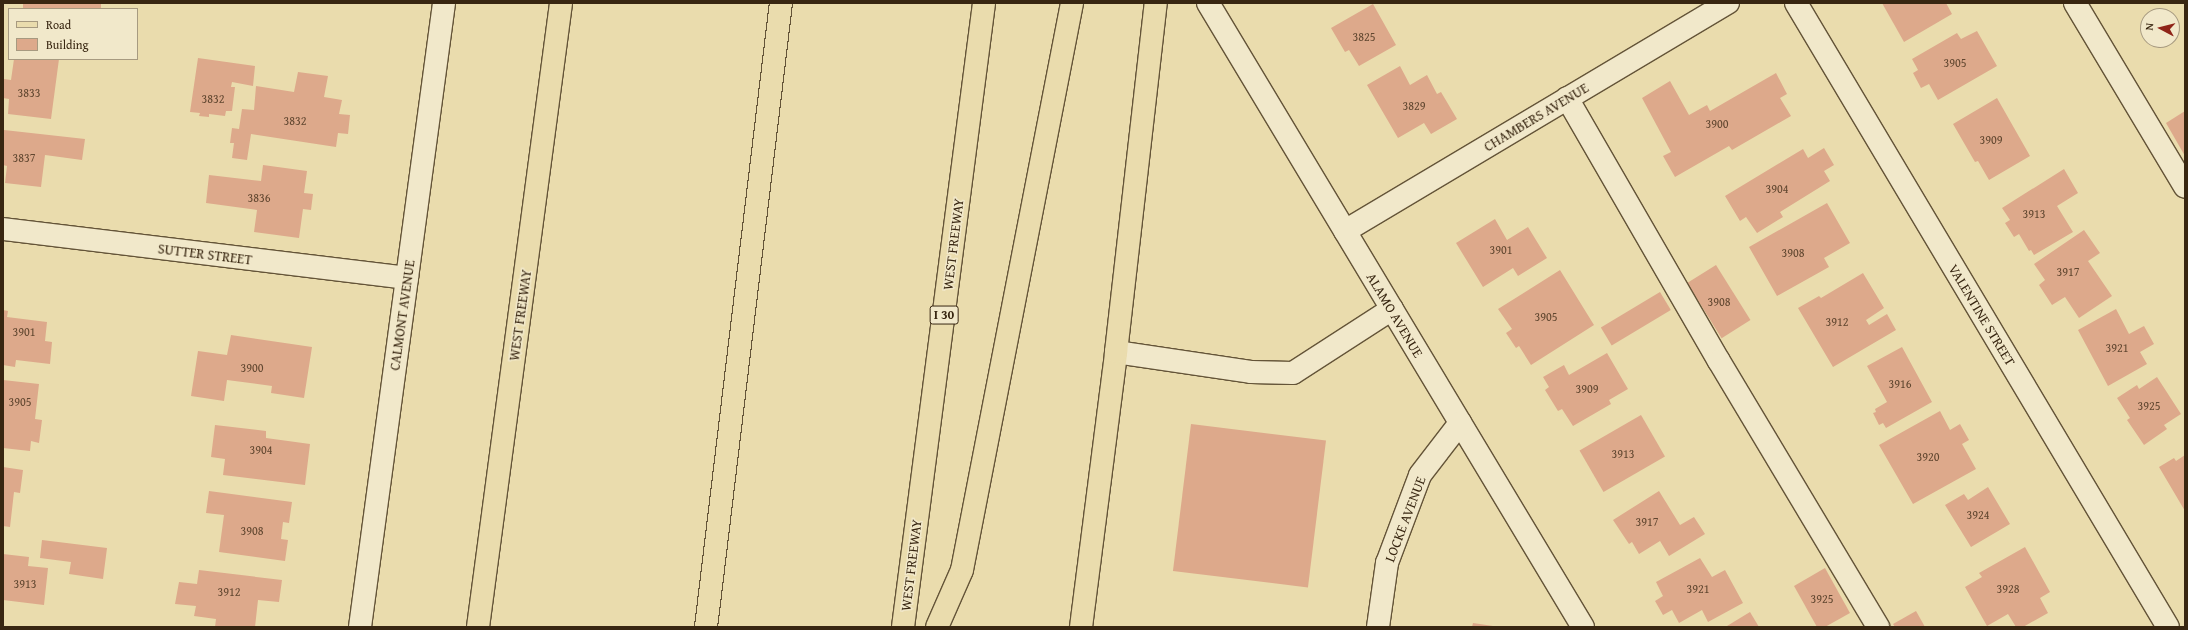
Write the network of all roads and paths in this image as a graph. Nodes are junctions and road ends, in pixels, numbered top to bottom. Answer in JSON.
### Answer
{"nodes":[{"id":1,"x":444,"y":3,"type":"edge"},
{"id":2,"x":561,"y":3,"type":"edge"},
{"id":3,"x":781,"y":3,"type":"edge"},
{"id":4,"x":984,"y":3,"type":"edge"},
{"id":5,"x":1072,"y":3,"type":"edge"},
{"id":6,"x":1156,"y":3,"type":"edge"},
{"id":7,"x":1208,"y":3,"type":"edge"},
{"id":8,"x":1728,"y":3,"type":"edge"},
{"id":9,"x":1796,"y":3,"type":"edge"},
{"id":10,"x":2075,"y":3,"type":"edge"},
{"id":11,"x":1567,"y":98,"type":"junction"},
{"id":12,"x":2185,"y":187,"type":"edge"},
{"id":13,"x":3,"y":229,"type":"edge"},
{"id":14,"x":1345,"y":231,"type":"junction"},
{"id":15,"x":407,"y":278,"type":"junction"},
{"id":16,"x":1392,"y":309,"type":"junction"},
{"id":17,"x":1116,"y":352,"type":"junction"},
{"id":18,"x":1460,"y":423,"type":"junction"},
{"id":19,"x":360,"y":627,"type":"edge"},
{"id":20,"x":478,"y":627,"type":"edge"},
{"id":21,"x":706,"y":627,"type":"edge"},
{"id":22,"x":903,"y":627,"type":"edge"},
{"id":23,"x":937,"y":627,"type":"edge"},
{"id":24,"x":1081,"y":627,"type":"edge"},
{"id":25,"x":1378,"y":627,"type":"edge"},
{"id":26,"x":1583,"y":627,"type":"edge"},
{"id":27,"x":1878,"y":627,"type":"edge"},
{"id":28,"x":2168,"y":627,"type":"edge"}],
"edges":[{"from":1,"to":15,"type":"street","name":"CALMONT AVENUE"},
{"from":2,"to":20,"type":"main road","name":"WEST FREEWAY"},
{"from":3,"to":21,"type":"main road"},
{"from":4,"to":22,"type":"main road","name":"WEST FREEWAY","number":"I 30"},
{"from":5,"to":23,"type":"main road"},
{"from":6,"to":17,"type":"main road"},
{"from":7,"to":14,"type":"street","name":"ALAMO AVENUE"},
{"from":8,"to":11,"type":"street","name":"CHAMBERS AVENUE"},
{"from":9,"to":28,"type":"street","name":"VALENTINE STREET"},
{"from":10,"to":12,"type":"street"},
{"from":11,"to":14,"type":"street","name":"CHAMBERS AVENUE"},
{"from":11,"to":27,"type":"street"},
{"from":13,"to":15,"type":"street","name":"SUTTER STREET"},
{"from":14,"to":16,"type":"street","name":"ALAMO AVENUE"},
{"from":15,"to":19,"type":"street","name":"CALMONT AVENUE"},
{"from":16,"to":17,"type":"street"},
{"from":16,"to":18,"type":"street","name":"ALAMO AVENUE"},
{"from":17,"to":24,"type":"main road"},
{"from":18,"to":25,"type":"street","name":"LOCKE AVENUE"},
{"from":18,"to":26,"type":"street","name":"ALAMO AVENUE"}]}
